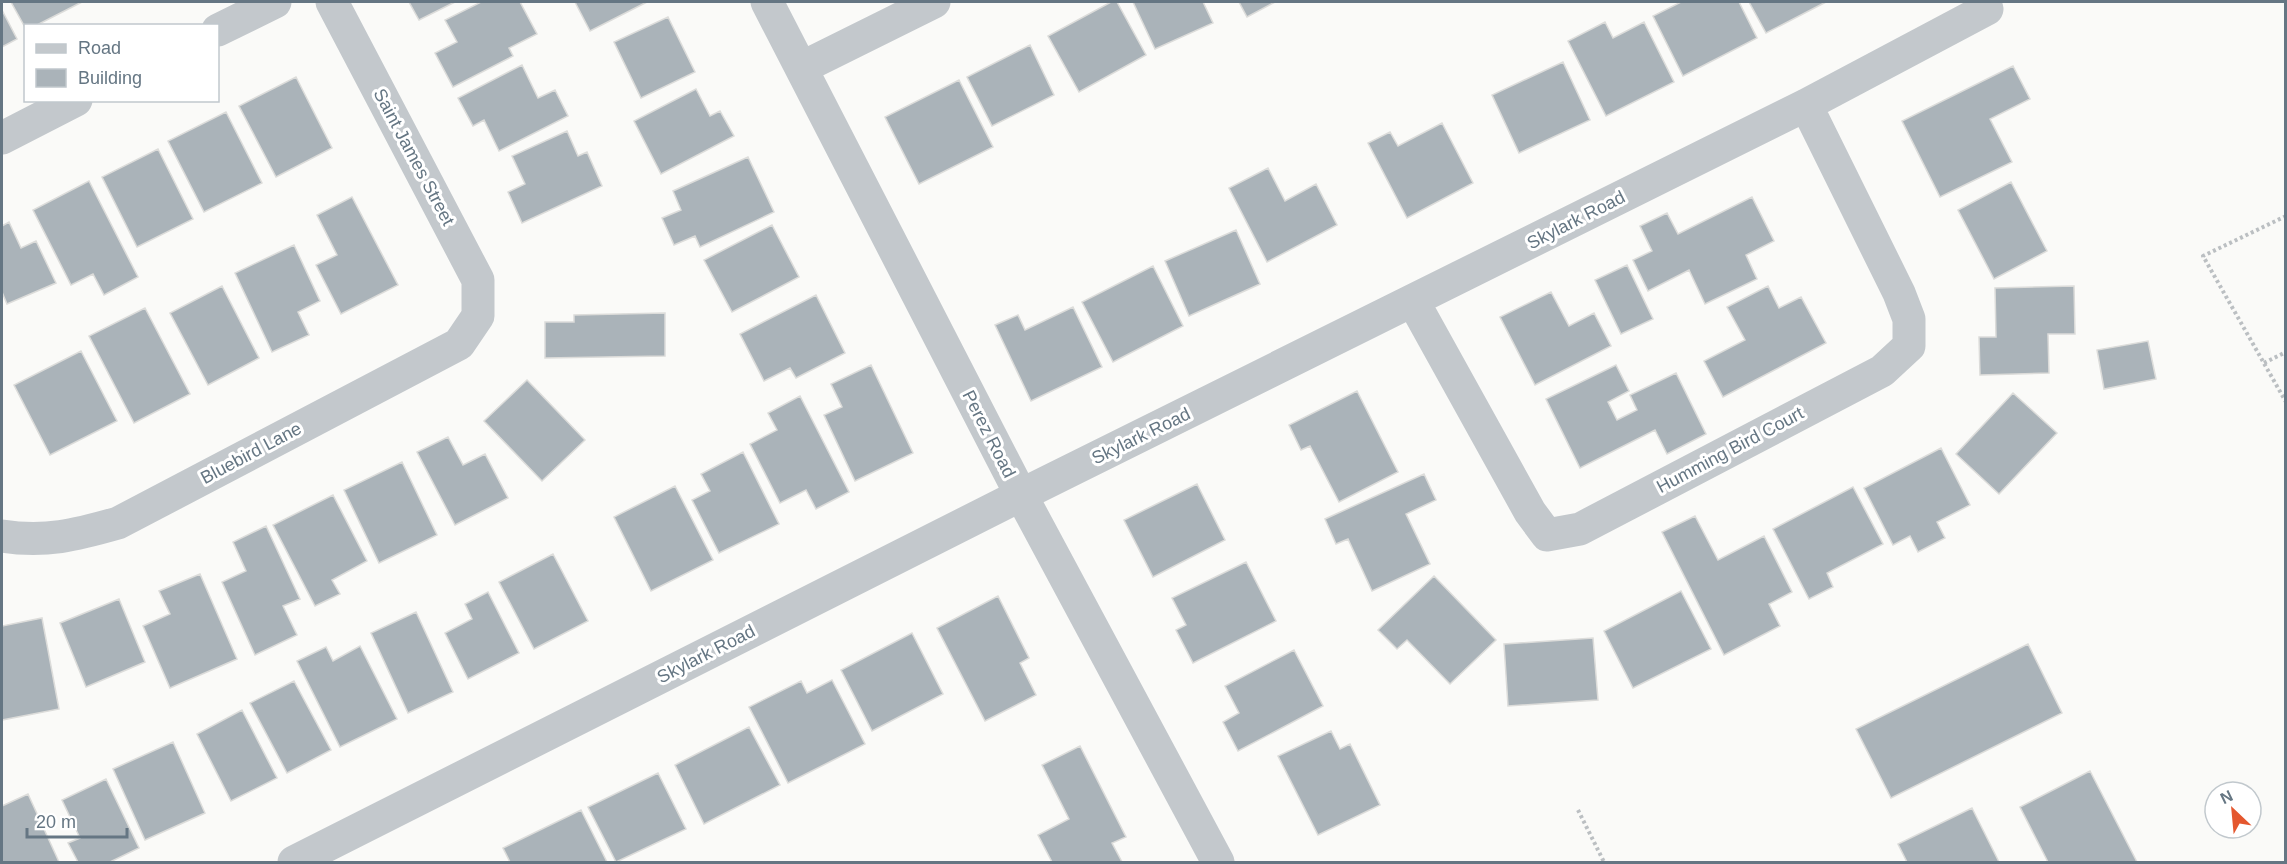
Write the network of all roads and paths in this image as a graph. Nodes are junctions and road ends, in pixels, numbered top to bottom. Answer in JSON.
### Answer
{"nodes":[{"id":1,"x":275,"y":2,"type":"edge"},
{"id":2,"x":332,"y":2,"type":"edge"},
{"id":3,"x":767,"y":2,"type":"edge"},
{"id":4,"x":934,"y":2,"type":"edge"},
{"id":5,"x":1987,"y":9,"type":"dead end"},
{"id":6,"x":219,"y":30,"type":"edge"},
{"id":7,"x":801,"y":68,"type":"junction"},
{"id":8,"x":72,"y":102,"type":"edge"},
{"id":9,"x":1806,"y":105,"type":"junction"},
{"id":10,"x":2,"y":138,"type":"edge"},
{"id":11,"x":2286,"y":216,"type":"edge"},
{"id":12,"x":1413,"y":301,"type":"junction"},
{"id":13,"x":478,"y":316,"type":"joint"},
{"id":14,"x":2286,"y":352,"type":"edge"},
{"id":15,"x":2264,"y":363,"type":"junction"},
{"id":16,"x":2286,"y":402,"type":"edge"},
{"id":17,"x":1021,"y":495,"type":"junction"},
{"id":18,"x":2,"y":536,"type":"edge"},
{"id":19,"x":1578,"y":810,"type":"dead end"},
{"id":20,"x":294,"y":862,"type":"edge"},
{"id":21,"x":1218,"y":862,"type":"edge"},
{"id":22,"x":1604,"y":862,"type":"edge"}],
"edges":[{"from":1,"to":6,"type":"street"},
{"from":2,"to":13,"type":"street","name":"Saint James Street"},
{"from":3,"to":7,"type":"street","name":"Perez Road"},
{"from":4,"to":7,"type":"street"},
{"from":5,"to":9,"type":"street","name":"Skylark Road"},
{"from":7,"to":17,"type":"street","name":"Perez Road"},
{"from":8,"to":10,"type":"street"},
{"from":9,"to":12,"type":"street","name":"Skylark Road"},
{"from":9,"to":12,"type":"street","name":"Humming Bird Court"},
{"from":11,"to":15,"type":"path"},
{"from":12,"to":17,"type":"street","name":"Skylark Road"},
{"from":13,"to":18,"type":"street","name":"Bluebird Lane"},
{"from":14,"to":15,"type":"path"},
{"from":15,"to":16,"type":"path"},
{"from":17,"to":20,"type":"street","name":"Skylark Road"},
{"from":17,"to":21,"type":"street","name":"Perez Road"},
{"from":19,"to":22,"type":"path"}]}
